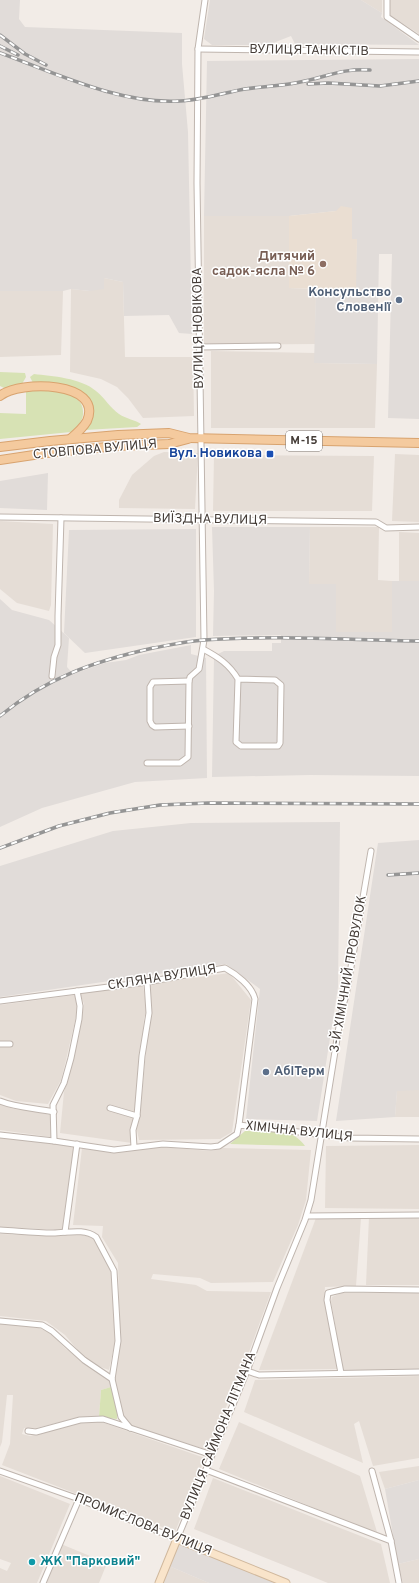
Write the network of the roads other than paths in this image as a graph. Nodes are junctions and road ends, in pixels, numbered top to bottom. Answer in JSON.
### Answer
{"nodes":[{"id":1,"x":205,"y":0,"type":"edge"},
{"id":2,"x":387,"y":0,"type":"edge"},
{"id":3,"x":419,"y":39,"type":"edge"},
{"id":4,"x":198,"y":49,"type":"junction"},
{"id":5,"x":419,"y":52,"type":"edge"},
{"id":6,"x":278,"y":346,"type":"dead end"},
{"id":7,"x":199,"y":348,"type":"junction"},
{"id":8,"x":0,"y":396,"type":"edge"},
{"id":9,"x":189,"y":438,"type":"junction"},
{"id":10,"x":201,"y":438,"type":"junction"},
{"id":11,"x":70,"y":439,"type":"junction"},
{"id":12,"x":419,"y":443,"type":"edge"},
{"id":13,"x":0,"y":447,"type":"edge"},
{"id":14,"x":0,"y":460,"type":"edge"},
{"id":15,"x":0,"y":517,"type":"edge"},
{"id":16,"x":61,"y":518,"type":"junction"},
{"id":17,"x":203,"y":520,"type":"junction"},
{"id":18,"x":419,"y":527,"type":"edge"},
{"id":19,"x":203,"y":649,"type":"junction"},
{"id":20,"x":52,"y":676,"type":"dead end"},
{"id":21,"x":238,"y":679,"type":"junction"},
{"id":22,"x":189,"y":681,"type":"junction"},
{"id":23,"x":188,"y":726,"type":"junction"},
{"id":24,"x":147,"y":763,"type":"dead end"},
{"id":25,"x":371,"y":851,"type":"dead end"},
{"id":26,"x":147,"y":982,"type":"junction"},
{"id":27,"x":77,"y":991,"type":"junction"},
{"id":28,"x":0,"y":1001,"type":"edge"},
{"id":29,"x":0,"y":1044,"type":"edge"},
{"id":30,"x":10,"y":1044,"type":"dead end"},
{"id":31,"x":0,"y":1101,"type":"edge"},
{"id":32,"x":110,"y":1108,"type":"dead end"},
{"id":33,"x":54,"y":1112,"type":"junction"},
{"id":34,"x":136,"y":1116,"type":"junction"},
{"id":35,"x":239,"y":1125,"type":"junction"},
{"id":36,"x":0,"y":1135,"type":"edge"},
{"id":37,"x":322,"y":1135,"type":"junction"},
{"id":38,"x":419,"y":1139,"type":"edge"},
{"id":39,"x":54,"y":1140,"type":"junction"},
{"id":40,"x":77,"y":1144,"type":"junction"},
{"id":41,"x":134,"y":1147,"type":"junction"},
{"id":42,"x":419,"y":1215,"type":"edge"},
{"id":43,"x":307,"y":1216,"type":"junction"},
{"id":44,"x":0,"y":1230,"type":"edge"},
{"id":45,"x":65,"y":1232,"type":"junction"},
{"id":46,"x":277,"y":1288,"type":"joint"},
{"id":47,"x":419,"y":1290,"type":"edge"},
{"id":48,"x":0,"y":1321,"type":"edge"},
{"id":49,"x":247,"y":1371,"type":"junction"},
{"id":50,"x":419,"y":1372,"type":"edge"},
{"id":51,"x":340,"y":1373,"type":"junction"},
{"id":52,"x":112,"y":1379,"type":"junction"},
{"id":53,"x":130,"y":1428,"type":"junction"},
{"id":54,"x":28,"y":1431,"type":"dead end"},
{"id":55,"x":212,"y":1455,"type":"junction"},
{"id":56,"x":0,"y":1470,"type":"edge"},
{"id":57,"x":206,"y":1470,"type":"junction"},
{"id":58,"x":372,"y":1471,"type":"dead end"},
{"id":59,"x":79,"y":1499,"type":"junction"},
{"id":60,"x":177,"y":1539,"type":"junction"},
{"id":61,"x":391,"y":1541,"type":"junction"},
{"id":62,"x":43,"y":1583,"type":"edge"},
{"id":63,"x":159,"y":1583,"type":"edge"},
{"id":64,"x":286,"y":1583,"type":"edge"},
{"id":65,"x":398,"y":1583,"type":"edge"}],
"edges":[{"from":1,"to":4,"type":"street","name":"ВУЛИЦЯ НОВІКОВА"},
{"from":2,"to":3,"type":"street"},
{"from":4,"to":5,"type":"street","name":"ВУЛИЦЯ ТАНКІСТІВ"},
{"from":4,"to":7,"type":"street","name":"ВУЛИЦЯ НОВІКОВА"},
{"from":6,"to":7,"type":"street"},
{"from":7,"to":10,"type":"street","name":"ВУЛИЦЯ НОВІКОВА"},
{"from":8,"to":11,"type":"main road"},
{"from":9,"to":10,"type":"main road","name":"СТОВПОВА ВУЛИЦЯ","number":"М-15"},
{"from":9,"to":11,"type":"main road","name":"СТОВПОВА ВУЛИЦЯ","number":"М-15"},
{"from":9,"to":14,"type":"main road","name":"СТОВПОВА ВУЛИЦЯ","number":"М-15"},
{"from":10,"to":12,"type":"main road","name":"СТОВПОВА ВУЛИЦЯ","number":"М-15"},
{"from":10,"to":17,"type":"street","name":"ВУЛИЦЯ НОВІКОВА"},
{"from":11,"to":13,"type":"main road","name":"СТОВПОВА ВУЛИЦЯ","number":"М-15"},
{"from":15,"to":16,"type":"street","name":"ВИЇЗДНА ВУЛИЦЯ"},
{"from":16,"to":17,"type":"street","name":"ВИЇЗДНА ВУЛИЦЯ"},
{"from":16,"to":20,"type":"street"},
{"from":17,"to":18,"type":"street","name":"ВИЇЗДНА ВУЛИЦЯ"},
{"from":17,"to":19,"type":"street","name":"ВУЛИЦЯ НОВІКОВА"},
{"from":19,"to":21,"type":"street"},
{"from":19,"to":22,"type":"street","name":"ВУЛИЦЯ НОВІКОВА"},
{"from":21,"to":21,"type":"street"},
{"from":22,"to":23,"type":"street"},
{"from":22,"to":23,"type":"street"},
{"from":23,"to":24,"type":"street"},
{"from":25,"to":37,"type":"street","name":"3-Й ХІМІЧНИЙ ПРОВУЛОК"},
{"from":26,"to":27,"type":"street","name":"СКЛЯНА ВУЛИЦЯ"},
{"from":26,"to":34,"type":"street"},
{"from":26,"to":35,"type":"street","name":"СКЛЯНА ВУЛИЦЯ"},
{"from":27,"to":28,"type":"street","name":"СКЛЯНА ВУЛИЦЯ"},
{"from":27,"to":33,"type":"street"},
{"from":29,"to":30,"type":"street"},
{"from":31,"to":33,"type":"street"},
{"from":32,"to":34,"type":"street"},
{"from":33,"to":39,"type":"street"},
{"from":34,"to":41,"type":"street"},
{"from":35,"to":37,"type":"street","name":"ХІМІЧНА ВУЛИЦЯ"},
{"from":35,"to":41,"type":"street","name":"ХІМІЧНА ВУЛИЦЯ"},
{"from":36,"to":39,"type":"street","name":"ХІМІЧНА ВУЛИЦЯ"},
{"from":37,"to":38,"type":"street","name":"ХІМІЧНА ВУЛИЦЯ"},
{"from":37,"to":43,"type":"street","name":"3-Й ХІМІЧНИЙ ПРОВУЛОК"},
{"from":39,"to":40,"type":"street","name":"ХІМІЧНА ВУЛИЦЯ"},
{"from":40,"to":41,"type":"street","name":"ХІМІЧНА ВУЛИЦЯ"},
{"from":40,"to":45,"type":"street"},
{"from":42,"to":43,"type":"street"},
{"from":43,"to":46,"type":"street","name":"3-Й ХІМІЧНИЙ ПРОВУЛОК"},
{"from":44,"to":45,"type":"street"},
{"from":45,"to":52,"type":"street"},
{"from":46,"to":49,"type":"street","name":"ВУЛИЦЯ САЙМОНА ЛІТМАНА"},
{"from":47,"to":51,"type":"street"},
{"from":48,"to":52,"type":"street"},
{"from":49,"to":51,"type":"street"},
{"from":49,"to":55,"type":"street","name":"ВУЛИЦЯ САЙМОНА ЛІТМАНА"},
{"from":50,"to":51,"type":"street"},
{"from":52,"to":53,"type":"street"},
{"from":53,"to":54,"type":"street"},
{"from":53,"to":55,"type":"street"},
{"from":55,"to":57,"type":"street","name":"ВУЛИЦЯ САЙМОНА ЛІТМАНА"},
{"from":56,"to":59,"type":"street","name":"ПРОМИСЛОВА ВУЛИЦЯ"},
{"from":57,"to":60,"type":"street","name":"ВУЛИЦЯ САЙМОНА ЛІТМАНА"},
{"from":57,"to":61,"type":"street"},
{"from":58,"to":61,"type":"street"},
{"from":59,"to":60,"type":"street","name":"ПРОМИСЛОВА ВУЛИЦЯ"},
{"from":59,"to":62,"type":"street"},
{"from":60,"to":63,"type":"street","name":"ВУЛИЦЯ САЙМОНА ЛІТМАНА"},
{"from":60,"to":64,"type":"street","name":"ПРОМИСЛОВА ВУЛИЦЯ"},
{"from":61,"to":65,"type":"street"}]}
